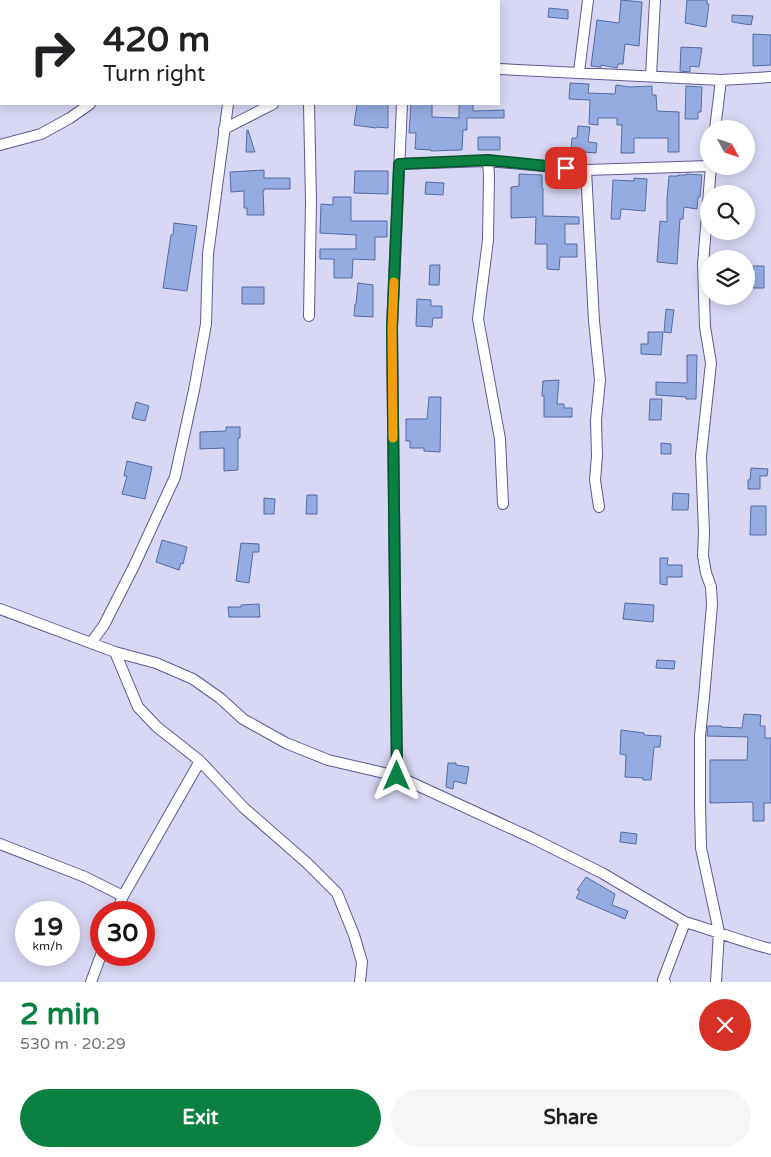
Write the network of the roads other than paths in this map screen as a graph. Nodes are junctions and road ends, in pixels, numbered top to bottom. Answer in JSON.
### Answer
{"nodes":[{"id":1,"x":588,"y":0,"type":"edge"},
{"id":2,"x":655,"y":0,"type":"edge"},
{"id":3,"x":500,"y":69,"type":"edge"},
{"id":4,"x":579,"y":72,"type":"junction"},
{"id":5,"x":651,"y":76,"type":"junction"},
{"id":6,"x":771,"y":77,"type":"edge"},
{"id":7,"x":722,"y":80,"type":"junction"},
{"id":8,"x":89,"y":105,"type":"edge"},
{"id":9,"x":228,"y":105,"type":"edge"},
{"id":10,"x":271,"y":105,"type":"edge"},
{"id":11,"x":309,"y":105,"type":"edge"},
{"id":12,"x":402,"y":105,"type":"edge"},
{"id":13,"x":716,"y":120,"type":"edge"},
{"id":14,"x":224,"y":129,"type":"junction"},
{"id":15,"x":0,"y":145,"type":"edge"},
{"id":16,"x":488,"y":160,"type":"junction"},
{"id":17,"x":399,"y":164,"type":"junction"},
{"id":18,"x":700,"y":166,"type":"edge"},
{"id":19,"x":586,"y":170,"type":"junction"},
{"id":20,"x":709,"y":175,"type":"edge"},
{"id":21,"x":309,"y":316,"type":"dead end"},
{"id":22,"x":503,"y":504,"type":"dead end"},
{"id":23,"x":598,"y":507,"type":"dead end"},
{"id":24,"x":0,"y":609,"type":"edge"},
{"id":25,"x":92,"y":643,"type":"junction"},
{"id":26,"x":115,"y":652,"type":"junction"},
{"id":27,"x":200,"y":761,"type":"junction"},
{"id":28,"x":397,"y":776,"type":"junction"},
{"id":29,"x":0,"y":844,"type":"edge"},
{"id":30,"x":123,"y":896,"type":"junction"},
{"id":31,"x":121,"y":901,"type":"edge"},
{"id":32,"x":685,"y":922,"type":"junction"},
{"id":33,"x":720,"y":932,"type":"junction"},
{"id":34,"x":771,"y":949,"type":"edge"},
{"id":35,"x":97,"y":966,"type":"edge"},
{"id":36,"x":664,"y":981,"type":"edge"},
{"id":37,"x":91,"y":982,"type":"edge"},
{"id":38,"x":360,"y":982,"type":"edge"},
{"id":39,"x":716,"y":982,"type":"edge"}],
"edges":[{"from":1,"to":4,"type":"street"},
{"from":2,"to":5,"type":"street"},
{"from":3,"to":4,"type":"street"},
{"from":4,"to":5,"type":"street"},
{"from":5,"to":7,"type":"street"},
{"from":6,"to":7,"type":"street"},
{"from":7,"to":13,"type":"street"},
{"from":8,"to":15,"type":"street"},
{"from":9,"to":14,"type":"street"},
{"from":10,"to":14,"type":"street"},
{"from":11,"to":21,"type":"street"},
{"from":12,"to":17,"type":"street"},
{"from":14,"to":25,"type":"street"},
{"from":16,"to":17,"type":"street"},
{"from":16,"to":19,"type":"street"},
{"from":16,"to":22,"type":"street"},
{"from":17,"to":28,"type":"street"},
{"from":18,"to":19,"type":"street"},
{"from":19,"to":23,"type":"street"},
{"from":20,"to":33,"type":"street"},
{"from":24,"to":25,"type":"street"},
{"from":25,"to":26,"type":"street"},
{"from":26,"to":27,"type":"street"},
{"from":26,"to":28,"type":"street"},
{"from":27,"to":30,"type":"street"},
{"from":27,"to":38,"type":"street"},
{"from":28,"to":32,"type":"street"},
{"from":29,"to":30,"type":"street"},
{"from":30,"to":31,"type":"street"},
{"from":32,"to":33,"type":"street"},
{"from":32,"to":36,"type":"street"},
{"from":33,"to":34,"type":"street"},
{"from":33,"to":39,"type":"street"},
{"from":35,"to":37,"type":"street"}]}
